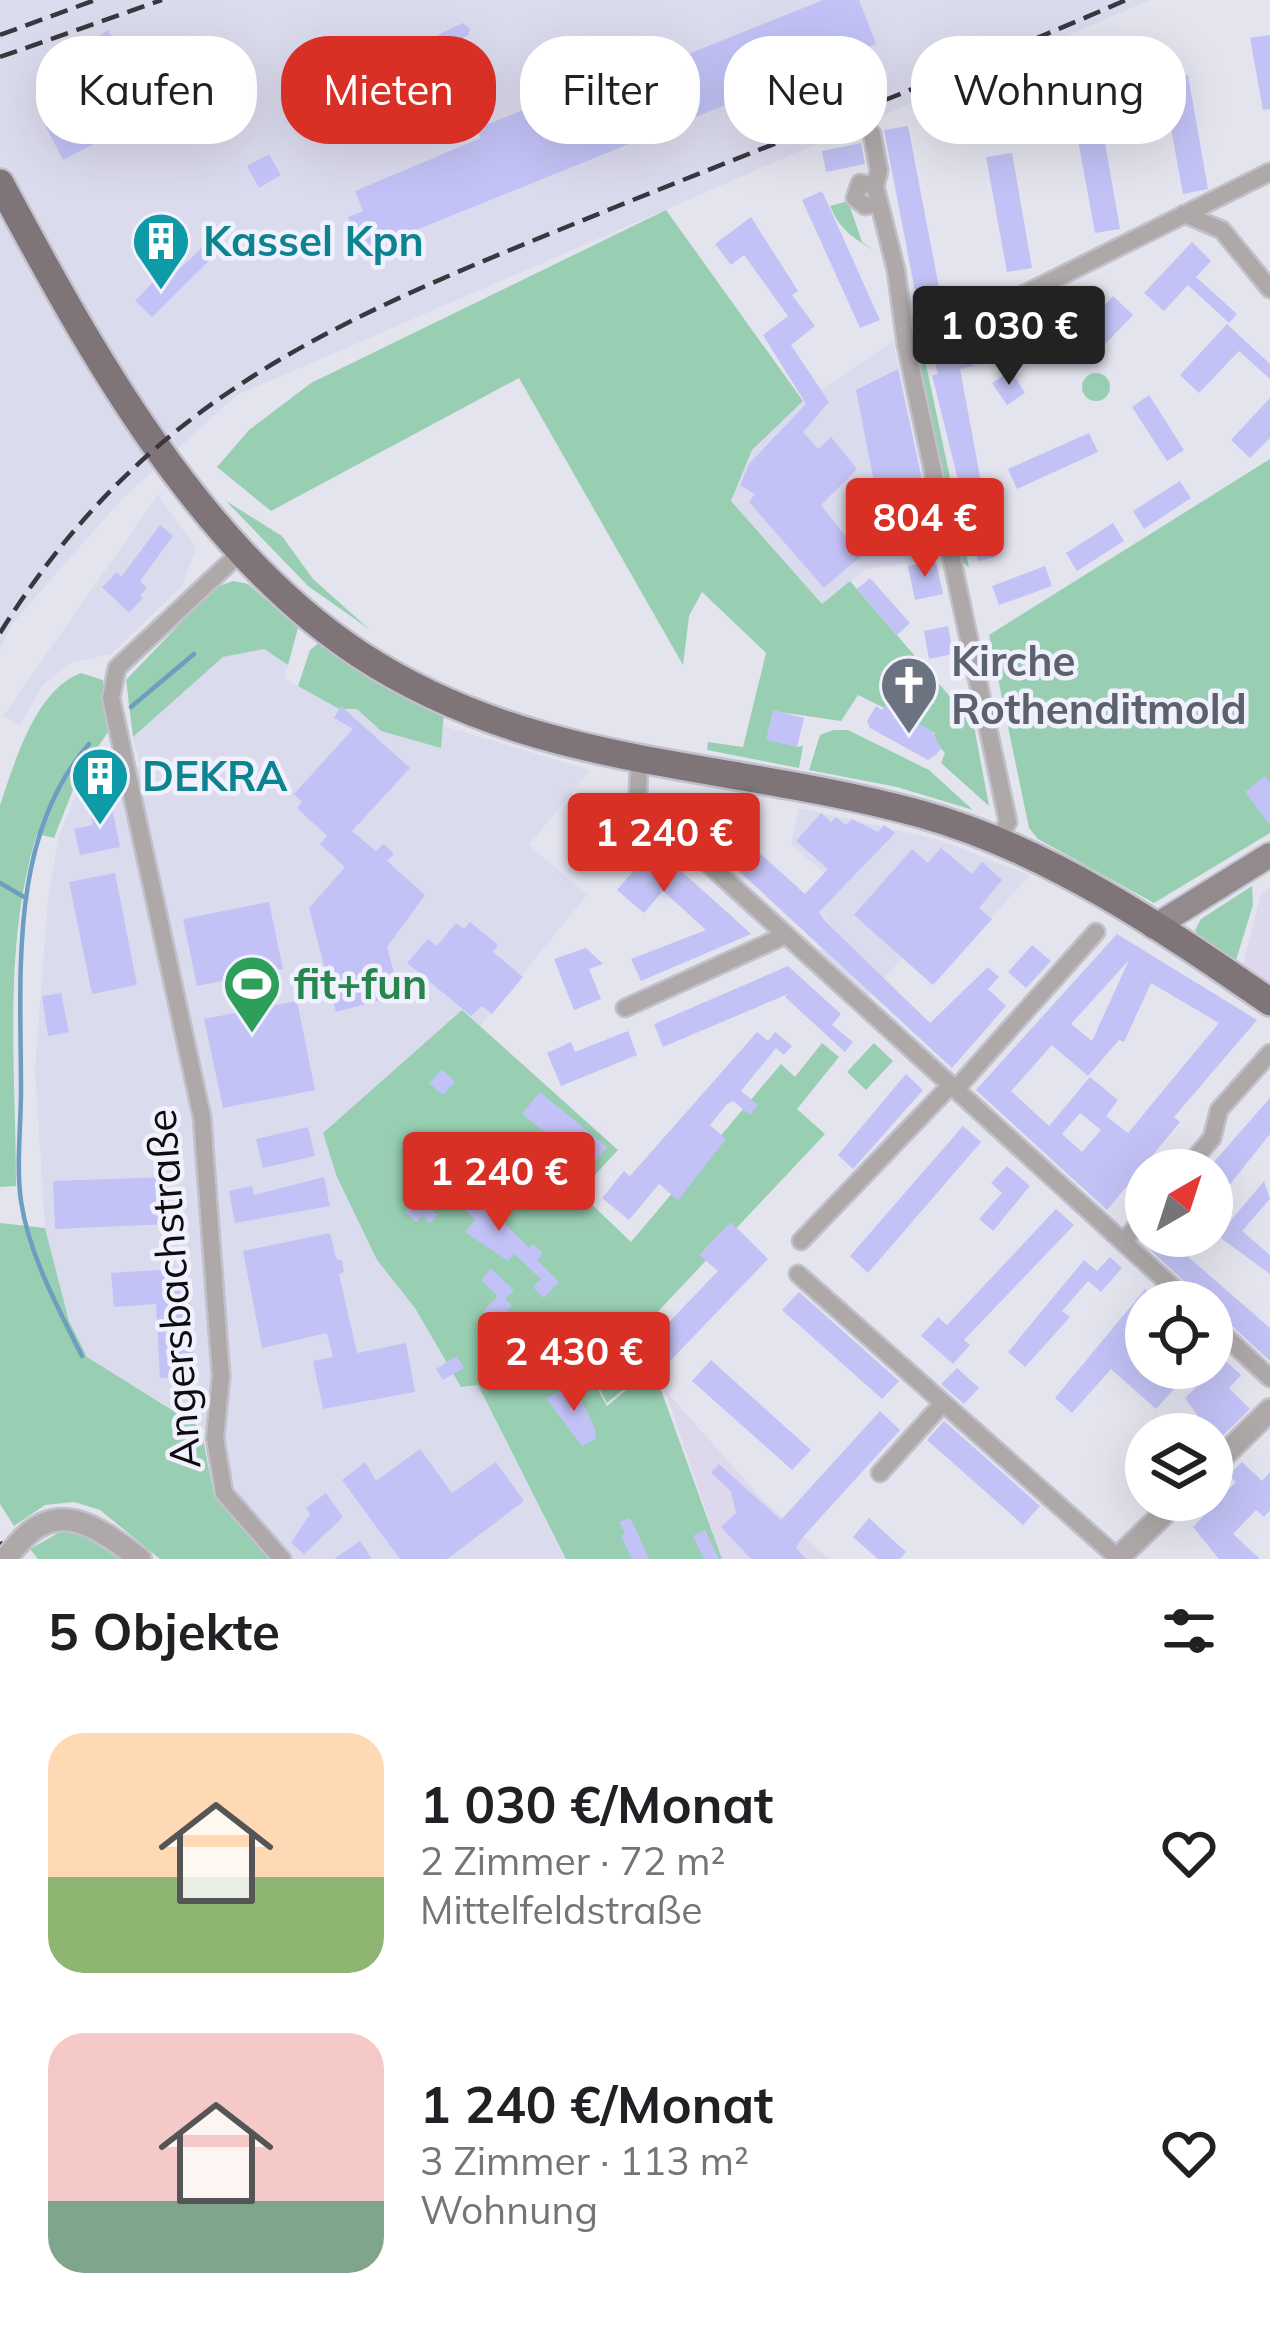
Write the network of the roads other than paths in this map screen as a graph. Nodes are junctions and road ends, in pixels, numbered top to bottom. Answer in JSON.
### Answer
{"nodes":[{"id":1,"x":874,"y":144,"type":"edge"},
{"id":2,"x":1270,"y":172,"type":"edge"},
{"id":3,"x":0,"y":183,"type":"edge"},
{"id":4,"x":1184,"y":214,"type":"junction"},
{"id":5,"x":1270,"y":289,"type":"edge"},
{"id":6,"x":906,"y":345,"type":"junction"},
{"id":7,"x":241,"y":552,"type":"junction"},
{"id":8,"x":639,"y":759,"type":"junction"},
{"id":9,"x":998,"y":840,"type":"junction"},
{"id":10,"x":1270,"y":855,"type":"edge"},
{"id":11,"x":1154,"y":927,"type":"junction"},
{"id":12,"x":1096,"y":932,"type":"dead end"},
{"id":13,"x":786,"y":935,"type":"junction"},
{"id":14,"x":1270,"y":1002,"type":"edge"},
{"id":15,"x":625,"y":1008,"type":"dead end"},
{"id":16,"x":1270,"y":1053,"type":"edge"},
{"id":17,"x":953,"y":1087,"type":"junction"},
{"id":18,"x":1203,"y":1149,"type":"edge"},
{"id":19,"x":801,"y":1241,"type":"dead end"},
{"id":20,"x":1124,"y":1241,"type":"joint"},
{"id":21,"x":798,"y":1274,"type":"dead end"},
{"id":22,"x":1167,"y":1281,"type":"edge"},
{"id":23,"x":1233,"y":1344,"type":"edge"},
{"id":24,"x":1270,"y":1378,"type":"edge"},
{"id":25,"x":943,"y":1403,"type":"junction"},
{"id":26,"x":1270,"y":1410,"type":"edge"},
{"id":27,"x":1233,"y":1446,"type":"edge"},
{"id":28,"x":880,"y":1473,"type":"dead end"},
{"id":29,"x":1156,"y":1521,"type":"edge"},
{"id":30,"x":12,"y":1551,"type":"edge"},
{"id":31,"x":140,"y":1559,"type":"edge"},
{"id":32,"x":282,"y":1559,"type":"edge"},
{"id":33,"x":1117,"y":1559,"type":"edge"}],
"edges":[{"from":1,"to":6,"type":"street"},
{"from":2,"to":4,"type":"street"},
{"from":3,"to":7,"type":"main road"},
{"from":4,"to":5,"type":"street"},
{"from":4,"to":6,"type":"street"},
{"from":6,"to":9,"type":"street"},
{"from":7,"to":8,"type":"main road"},
{"from":7,"to":32,"type":"street","name":"Angersbachstraße"},
{"from":8,"to":9,"type":"main road"},
{"from":8,"to":13,"type":"street"},
{"from":9,"to":11,"type":"main road"},
{"from":10,"to":11,"type":"main road"},
{"from":11,"to":14,"type":"main road"},
{"from":12,"to":17,"type":"street"},
{"from":13,"to":15,"type":"street"},
{"from":13,"to":17,"type":"street"},
{"from":16,"to":18,"type":"street"},
{"from":17,"to":19,"type":"street"},
{"from":17,"to":20,"type":"street"},
{"from":20,"to":22,"type":"street"},
{"from":21,"to":25,"type":"street"},
{"from":23,"to":24,"type":"street"},
{"from":25,"to":28,"type":"street"},
{"from":25,"to":33,"type":"street"},
{"from":26,"to":27,"type":"street"},
{"from":29,"to":33,"type":"street"},
{"from":30,"to":31,"type":"street"}]}
